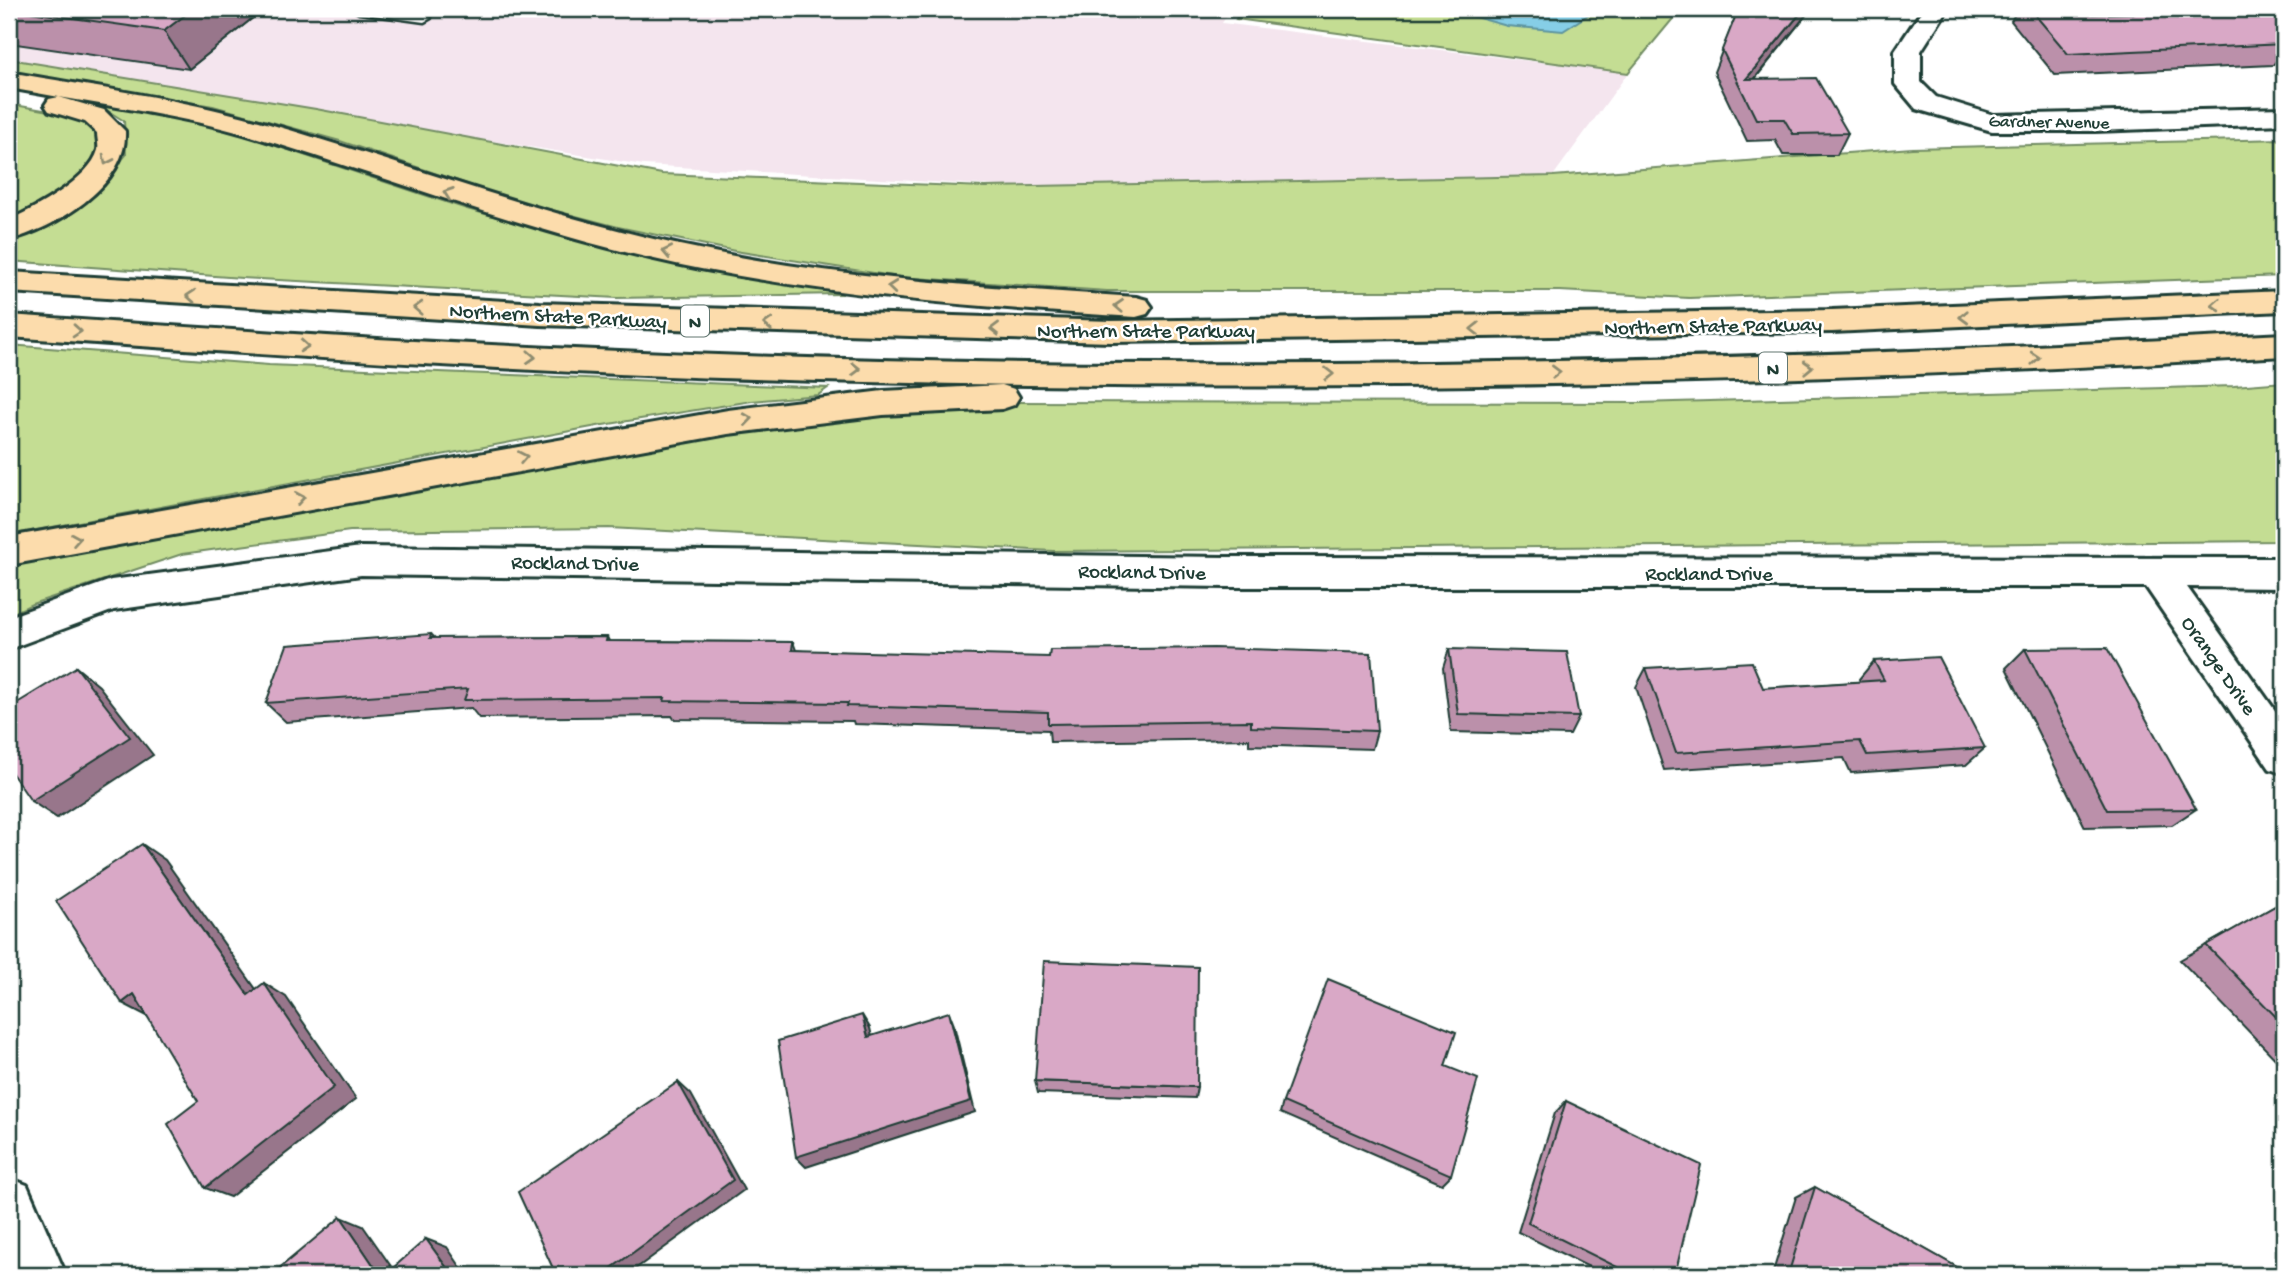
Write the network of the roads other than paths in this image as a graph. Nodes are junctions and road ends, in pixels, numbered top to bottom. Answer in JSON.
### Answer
{"nodes":[{"id":1,"x":359,"y":9,"type":"edge"},
{"id":2,"x":1935,"y":9,"type":"edge"},
{"id":3,"x":424,"y":18,"type":"dead end"},
{"id":4,"x":9,"y":80,"type":"edge"},
{"id":5,"x":9,"y":97,"type":"edge"},
{"id":6,"x":2284,"y":116,"type":"edge"},
{"id":7,"x":9,"y":231,"type":"edge"},
{"id":8,"x":9,"y":282,"type":"edge"},
{"id":9,"x":2284,"y":301,"type":"edge"},
{"id":10,"x":9,"y":326,"type":"edge"},
{"id":11,"x":1382,"y":328,"type":"junction"},
{"id":12,"x":2284,"y":345,"type":"edge"},
{"id":13,"x":1260,"y":375,"type":"junction"},
{"id":14,"x":9,"y":551,"type":"edge"},
{"id":15,"x":2284,"y":573,"type":"edge"},
{"id":16,"x":2157,"y":574,"type":"junction"},
{"id":17,"x":9,"y":633,"type":"edge"},
{"id":18,"x":2284,"y":756,"type":"edge"},
{"id":19,"x":9,"y":1203,"type":"edge"},
{"id":20,"x":40,"y":1275,"type":"edge"}],
"edges":[{"from":1,"to":3,"type":"lane"},
{"from":2,"to":6,"type":"street","name":"Gardner Avenue"},
{"from":11,"to":4,"type":"highway","one_way":true},
{"from":5,"to":7,"type":"highway","one_way":true},
{"from":11,"to":8,"type":"highway","name":"Northern State Parkway","number":"N","one_way":true},
{"from":9,"to":11,"type":"highway","name":"Northern State Parkway","number":"N","one_way":true},
{"from":10,"to":13,"type":"highway","name":"Northern State Parkway","number":"N","one_way":true},
{"from":13,"to":12,"type":"highway","name":"Northern State Parkway","number":"N","one_way":true},
{"from":14,"to":13,"type":"highway","one_way":true},
{"from":15,"to":16,"type":"street","name":"Rockland Drive"},
{"from":16,"to":17,"type":"street","name":"Rockland Drive"},
{"from":16,"to":18,"type":"street","name":"Orange Drive"},
{"from":19,"to":20,"type":"street"}]}
